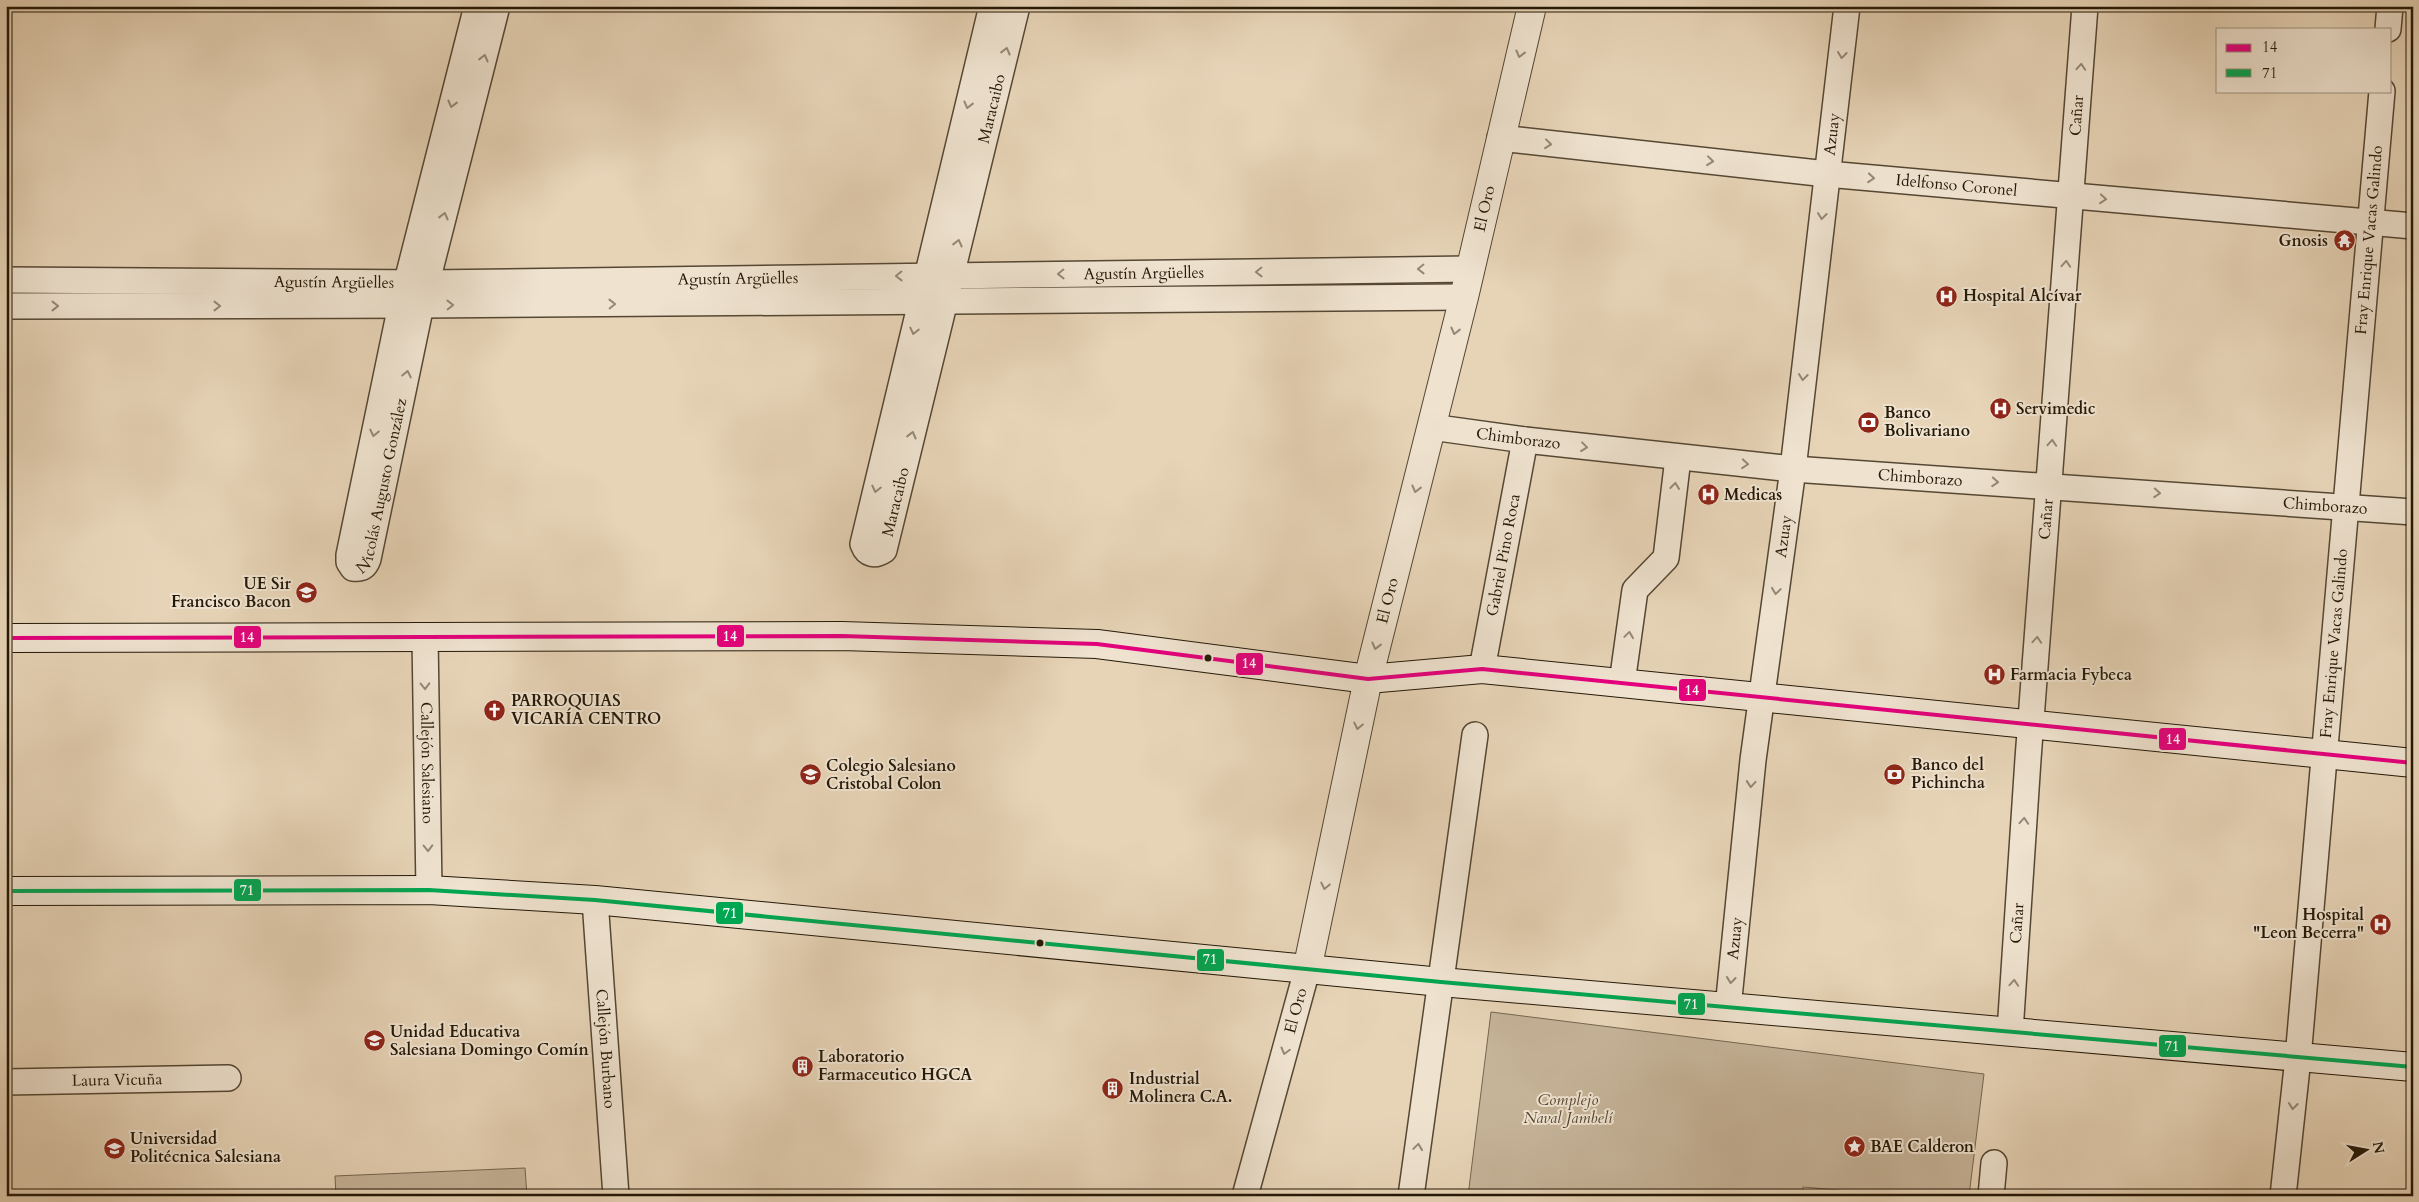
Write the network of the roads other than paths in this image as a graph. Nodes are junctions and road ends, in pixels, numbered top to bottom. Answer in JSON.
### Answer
{"nodes":[{"id":1,"x":477,"y":6,"type":"edge"},
{"id":2,"x":497,"y":6,"type":"edge"},
{"id":3,"x":992,"y":6,"type":"edge"},
{"id":4,"x":1017,"y":6,"type":"edge"},
{"id":5,"x":1532,"y":6,"type":"edge"},
{"id":6,"x":1847,"y":6,"type":"edge"},
{"id":7,"x":2085,"y":6,"type":"edge"},
{"id":8,"x":2390,"y":6,"type":"edge"},
{"id":9,"x":2388,"y":28,"type":"edge"},
{"id":10,"x":2382,"y":92,"type":"edge"},
{"id":11,"x":1500,"y":138,"type":"junction"},
{"id":12,"x":1827,"y":174,"type":"junction"},
{"id":13,"x":2071,"y":196,"type":"junction"},
{"id":14,"x":2370,"y":222,"type":"junction"},
{"id":15,"x":2413,"y":226,"type":"edge"},
{"id":16,"x":1470,"y":269,"type":"junction"},
{"id":17,"x":1214,"y":272,"type":"junction"},
{"id":18,"x":938,"y":276,"type":"junction"},
{"id":19,"x":6,"y":280,"type":"edge"},
{"id":20,"x":146,"y":281,"type":"junction"},
{"id":21,"x":684,"y":291,"type":"junction"},
{"id":22,"x":414,"y":294,"type":"junction"},
{"id":23,"x":1464,"y":297,"type":"junction"},
{"id":24,"x":1214,"y":299,"type":"junction"},
{"id":25,"x":933,"y":301,"type":"junction"},
{"id":26,"x":6,"y":306,"type":"edge"},
{"id":27,"x":147,"y":306,"type":"junction"},
{"id":28,"x":1431,"y":427,"type":"junction"},
{"id":29,"x":1525,"y":440,"type":"junction"},
{"id":30,"x":1678,"y":458,"type":"junction"},
{"id":31,"x":1792,"y":469,"type":"junction"},
{"id":32,"x":2049,"y":485,"type":"junction"},
{"id":33,"x":2346,"y":506,"type":"junction"},
{"id":34,"x":2413,"y":512,"type":"edge"},
{"id":35,"x":424,"y":637,"type":"junction"},
{"id":36,"x":6,"y":638,"type":"edge"},
{"id":37,"x":1482,"y":669,"type":"junction"},
{"id":38,"x":1368,"y":679,"type":"junction"},
{"id":39,"x":1622,"y":683,"type":"junction"},
{"id":40,"x":1762,"y":696,"type":"junction"},
{"id":41,"x":2031,"y":723,"type":"junction"},
{"id":42,"x":1475,"y":735,"type":"dead end"},
{"id":43,"x":2324,"y":753,"type":"junction"},
{"id":44,"x":2413,"y":763,"type":"edge"},
{"id":45,"x":429,"y":890,"type":"junction"},
{"id":46,"x":6,"y":891,"type":"edge"},
{"id":47,"x":595,"y":900,"type":"junction"},
{"id":48,"x":1307,"y":970,"type":"junction"},
{"id":49,"x":1441,"y":982,"type":"junction"},
{"id":50,"x":1728,"y":1008,"type":"junction"},
{"id":51,"x":2010,"y":1032,"type":"junction"},
{"id":52,"x":2298,"y":1058,"type":"junction"},
{"id":53,"x":2413,"y":1067,"type":"edge"},
{"id":54,"x":228,"y":1078,"type":"dead end"},
{"id":55,"x":6,"y":1082,"type":"edge"},
{"id":56,"x":1994,"y":1163,"type":"dead end"},
{"id":57,"x":616,"y":1196,"type":"edge"},
{"id":58,"x":1245,"y":1196,"type":"edge"},
{"id":59,"x":1411,"y":1196,"type":"edge"},
{"id":60,"x":1991,"y":1196,"type":"edge"},
{"id":61,"x":2283,"y":1196,"type":"edge"}],
"edges":[{"from":1,"to":22,"type":"street","name":"Nicolás Augusto González","one_way":true},
{"from":22,"to":2,"type":"street","name":"Nicolás Augusto González","one_way":true},
{"from":3,"to":18,"type":"street","name":"Maracaibo","one_way":true},
{"from":18,"to":4,"type":"street","name":"Maracaibo","one_way":true},
{"from":5,"to":11,"type":"main road","name":"El Oro","one_way":true},
{"from":6,"to":12,"type":"street","name":"Azuay","one_way":true},
{"from":13,"to":7,"type":"street","name":"Cañar","one_way":true},
{"from":8,"to":9,"type":"street"},
{"from":10,"to":14,"type":"street","name":"Fray Enrique Vacas Galindo"},
{"from":11,"to":12,"type":"street","name":"Idelfonso Coronel","one_way":true},
{"from":11,"to":16,"type":"main road","name":"El Oro"},
{"from":12,"to":13,"type":"street","name":"Idelfonso Coronel","one_way":true},
{"from":12,"to":31,"type":"street","name":"Azuay","one_way":true},
{"from":13,"to":14,"type":"street","name":"Idelfonso Coronel","one_way":true},
{"from":32,"to":13,"type":"street","name":"Cañar","one_way":true},
{"from":14,"to":15,"type":"street","name":"Idelfonso Coronel"},
{"from":14,"to":33,"type":"street","name":"Fray Enrique Vacas Galindo"},
{"from":16,"to":17,"type":"street","name":"Agustín Argüelles","one_way":true},
{"from":16,"to":23,"type":"main road","name":"El Oro"},
{"from":17,"to":18,"type":"street","name":"Agustín Argüelles","one_way":true},
{"from":17,"to":24,"type":"street"},
{"from":18,"to":21,"type":"street","name":"Agustín Argüelles","one_way":true},
{"from":18,"to":25,"type":"street","name":"Maracaibo"},
{"from":19,"to":20,"type":"street","name":"Agustín Argüelles"},
{"from":20,"to":22,"type":"street","name":"Agustín Argüelles"},
{"from":20,"to":27,"type":"street"},
{"from":21,"to":22,"type":"street","name":"Agustín Argüelles"},
{"from":21,"to":25,"type":"street","name":"Agustín Argüelles"},
{"from":22,"to":22,"type":"street","name":"Nicolás Augusto González","one_way":true},
{"from":27,"to":22,"type":"street","name":"Agustín Argüelles","one_way":true},
{"from":23,"to":24,"type":"street","name":"Agustín Argüelles"},
{"from":23,"to":28,"type":"main road","name":"El Oro","one_way":true},
{"from":24,"to":25,"type":"street","name":"Agustín Argüelles"},
{"from":25,"to":25,"type":"street","name":"Maracaibo","one_way":true},
{"from":26,"to":27,"type":"street","name":"Agustín Argüelles","one_way":true},
{"from":28,"to":29,"type":"street","name":"Chimborazo"},
{"from":28,"to":38,"type":"main road","name":"El Oro","one_way":true},
{"from":29,"to":30,"type":"street","name":"Chimborazo","one_way":true},
{"from":29,"to":37,"type":"street","name":"Gabriel Pino Roca"},
{"from":30,"to":31,"type":"street","name":"Chimborazo","one_way":true},
{"from":39,"to":30,"type":"street","one_way":true},
{"from":31,"to":32,"type":"street","name":"Chimborazo","one_way":true},
{"from":31,"to":40,"type":"street","name":"Azuay","one_way":true},
{"from":32,"to":33,"type":"street","name":"Chimborazo","one_way":true},
{"from":41,"to":32,"type":"street","name":"Cañar","one_way":true},
{"from":33,"to":34,"type":"street","name":"Chimborazo"},
{"from":33,"to":43,"type":"street","name":"Fray Enrique Vacas Galindo"},
{"from":35,"to":36,"type":"main road"},
{"from":35,"to":38,"type":"main road"},
{"from":35,"to":45,"type":"street","name":"Callejón Salesiano","one_way":true},
{"from":37,"to":38,"type":"main road"},
{"from":37,"to":39,"type":"main road"},
{"from":38,"to":48,"type":"main road","name":"El Oro","one_way":true},
{"from":39,"to":40,"type":"main road"},
{"from":40,"to":41,"type":"main road"},
{"from":40,"to":50,"type":"street","name":"Azuay","one_way":true},
{"from":41,"to":43,"type":"main road"},
{"from":51,"to":41,"type":"street","name":"Cañar","one_way":true},
{"from":42,"to":49,"type":"street"},
{"from":43,"to":44,"type":"main road"},
{"from":43,"to":52,"type":"street","name":"Fray Enrique Vacas Galindo"},
{"from":45,"to":46,"type":"main road"},
{"from":45,"to":47,"type":"main road"},
{"from":47,"to":48,"type":"main road"},
{"from":47,"to":57,"type":"street","name":"Callejón Burbano"},
{"from":48,"to":49,"type":"main road"},
{"from":48,"to":58,"type":"street","name":"El Oro","one_way":true},
{"from":49,"to":50,"type":"main road"},
{"from":59,"to":49,"type":"street","one_way":true},
{"from":50,"to":51,"type":"main road"},
{"from":51,"to":52,"type":"main road"},
{"from":52,"to":53,"type":"main road"},
{"from":52,"to":61,"type":"street","name":"Fray Enrique Vacas Galindo","one_way":true},
{"from":54,"to":55,"type":"street","name":"Laura Vicuña"},
{"from":56,"to":60,"type":"street"}]}
